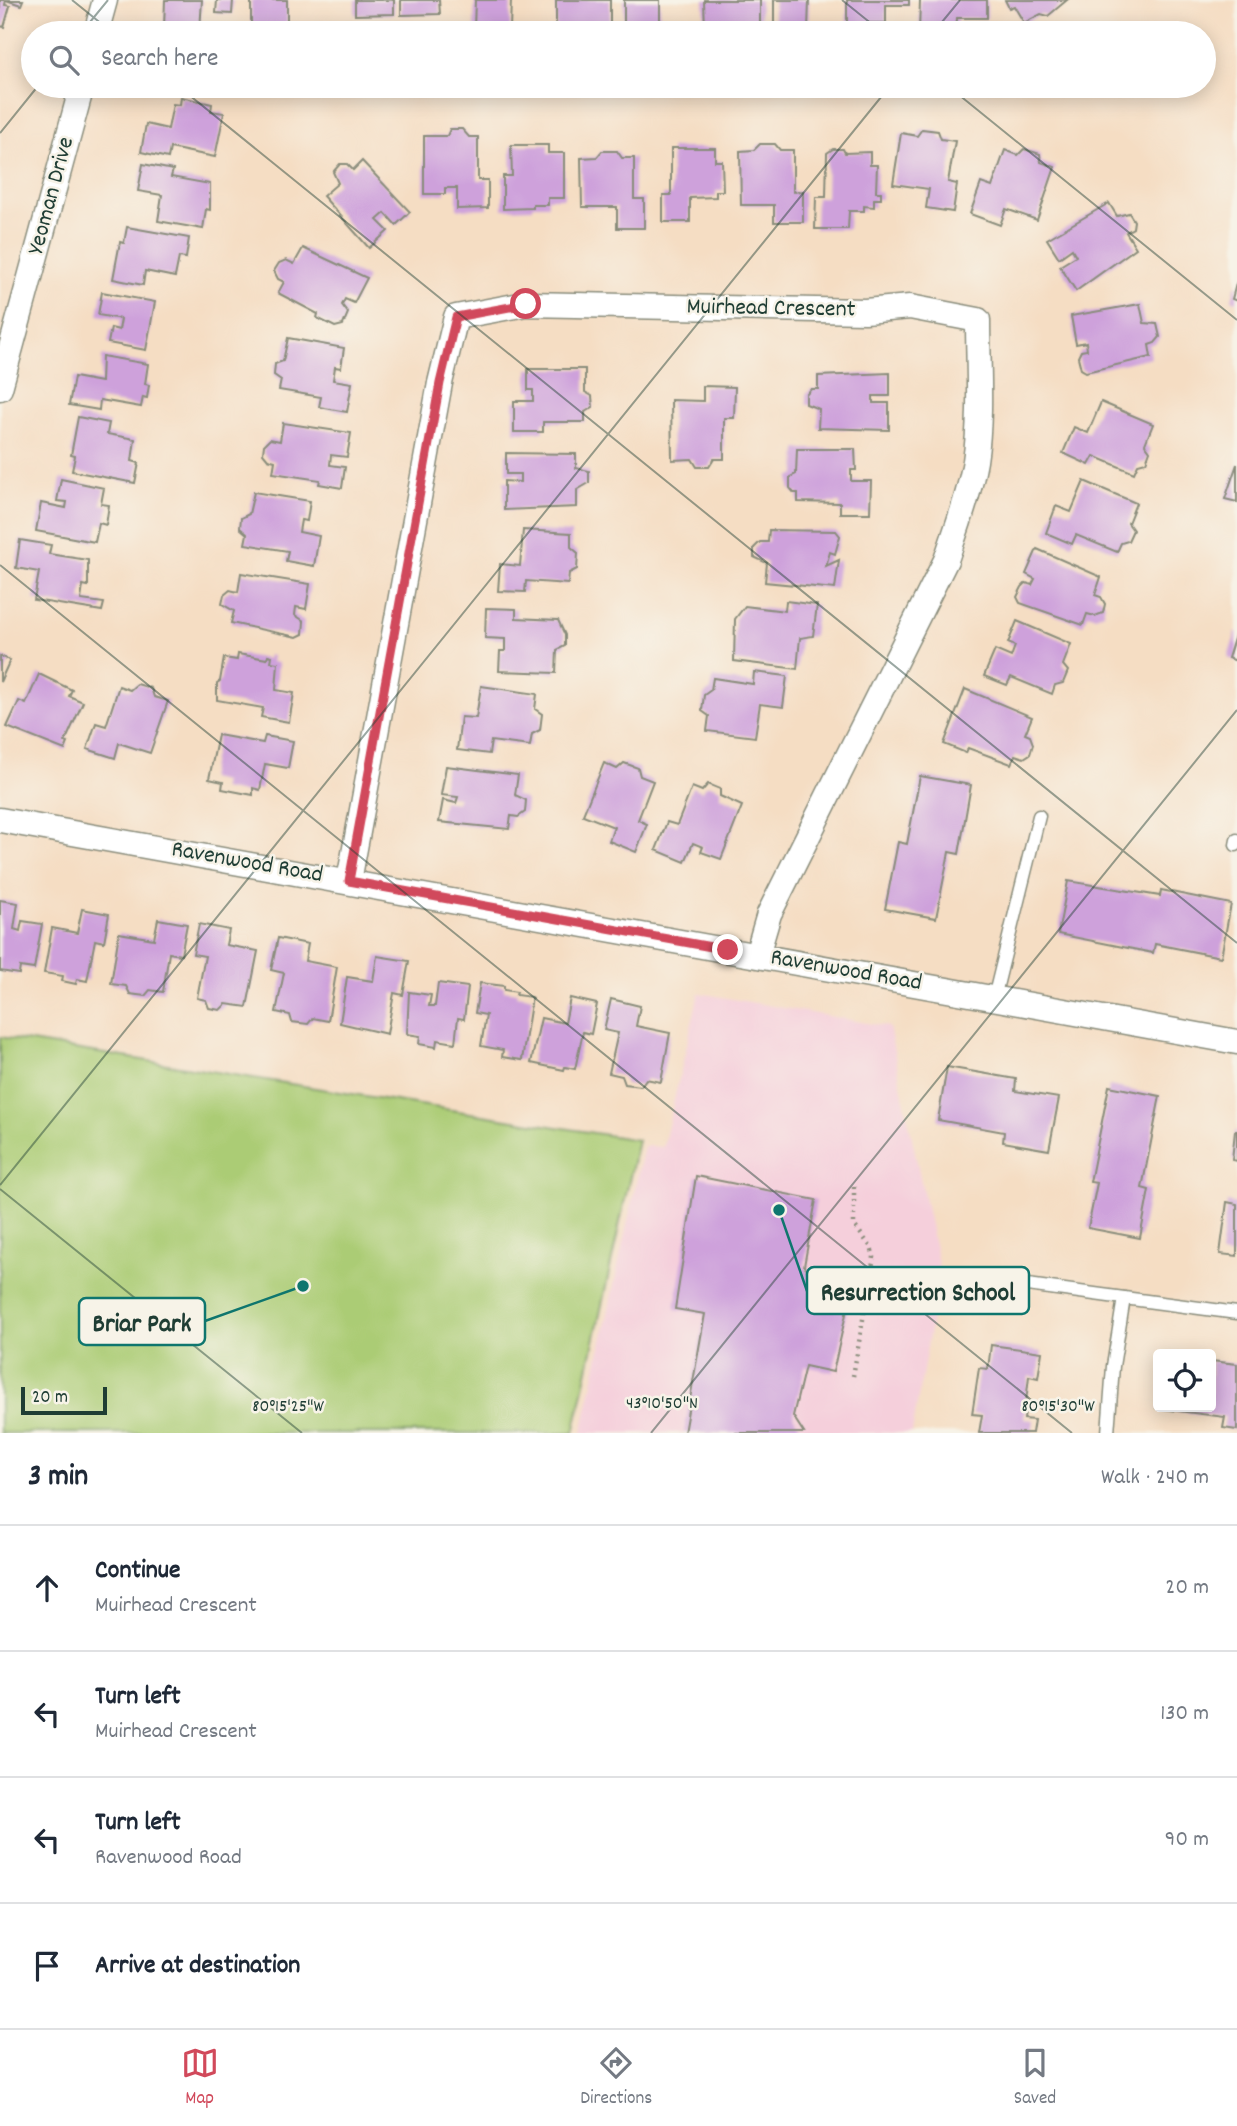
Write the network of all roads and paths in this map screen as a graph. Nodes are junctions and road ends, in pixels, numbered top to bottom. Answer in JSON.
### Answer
{"nodes":[{"id":1,"x":105,"y":0,"type":"edge"},
{"id":2,"x":99,"y":21,"type":"edge"},
{"id":3,"x":79,"y":98,"type":"edge"},
{"id":4,"x":0,"y":388,"type":"edge"},
{"id":5,"x":1039,"y":816,"type":"dead end"},
{"id":6,"x":0,"y":820,"type":"edge"},
{"id":7,"x":349,"y":881,"type":"junction"},
{"id":8,"x":757,"y":955,"type":"junction"},
{"id":9,"x":994,"y":998,"type":"junction"},
{"id":10,"x":1237,"y":1042,"type":"edge"},
{"id":11,"x":855,"y":1182,"type":"dead end"},
{"id":12,"x":1005,"y":1282,"type":"dead end"},
{"id":13,"x":1124,"y":1298,"type":"junction"},
{"id":14,"x":1237,"y":1313,"type":"edge"},
{"id":15,"x":853,"y":1376,"type":"dead end"},
{"id":16,"x":1108,"y":1433,"type":"edge"}],
"edges":[{"from":1,"to":2,"type":"street"},
{"from":3,"to":4,"type":"street","name":"Yeoman Drive"},
{"from":5,"to":9,"type":"lane"},
{"from":6,"to":7,"type":"street","name":"Ravenwood Road"},
{"from":7,"to":8,"type":"street","name":"Ravenwood Road"},
{"from":7,"to":8,"type":"street","name":"Muirhead Crescent"},
{"from":8,"to":9,"type":"street","name":"Ravenwood Road"},
{"from":9,"to":10,"type":"street","name":"Ravenwood Road"},
{"from":11,"to":15,"type":"path"},
{"from":12,"to":13,"type":"lane"},
{"from":13,"to":14,"type":"lane"},
{"from":13,"to":16,"type":"lane"}]}
